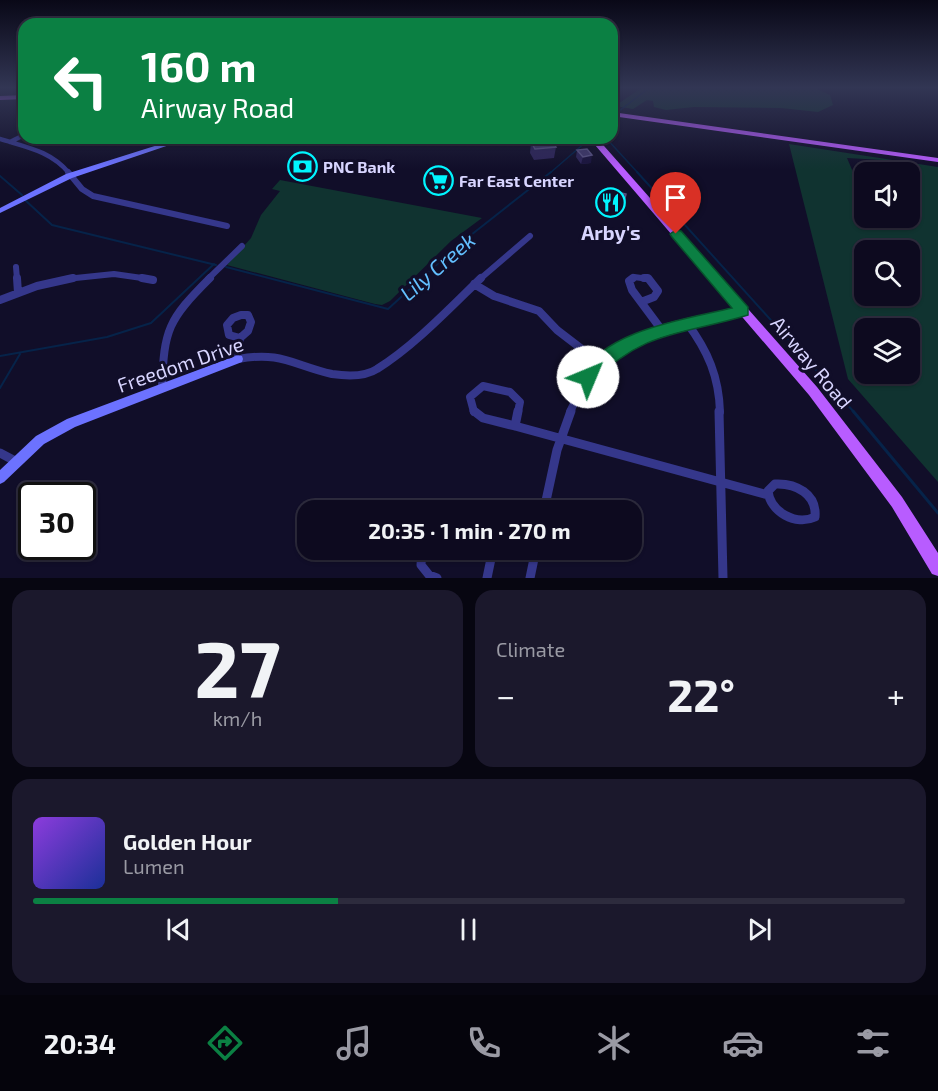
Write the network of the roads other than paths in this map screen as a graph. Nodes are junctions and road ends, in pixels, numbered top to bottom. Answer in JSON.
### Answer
{"nodes":[{"id":1,"x":619,"y":115,"type":"edge"},
{"id":2,"x":18,"y":138,"type":"edge"},
{"id":3,"x":0,"y":139,"type":"edge"},
{"id":4,"x":10,"y":142,"type":"junction"},
{"id":5,"x":168,"y":144,"type":"edge"},
{"id":6,"x":598,"y":144,"type":"edge"},
{"id":7,"x":938,"y":160,"type":"edge"},
{"id":8,"x":69,"y":176,"type":"junction"},
{"id":9,"x":0,"y":212,"type":"edge"},
{"id":10,"x":227,"y":226,"type":"dead end"},
{"id":11,"x":530,"y":236,"type":"dead end"},
{"id":12,"x":242,"y":246,"type":"dead end"},
{"id":13,"x":16,"y":267,"type":"dead end"},
{"id":14,"x":153,"y":280,"type":"dead end"},
{"id":15,"x":474,"y":284,"type":"junction"},
{"id":16,"x":18,"y":293,"type":"junction"},
{"id":17,"x":0,"y":300,"type":"edge"},
{"id":18,"x":641,"y":302,"type":"dead end"},
{"id":19,"x":743,"y":311,"type":"junction"},
{"id":20,"x":687,"y":323,"type":"junction"},
{"id":21,"x":661,"y":329,"type":"junction"},
{"id":22,"x":240,"y":338,"type":"dead end"},
{"id":23,"x":238,"y":359,"type":"junction"},
{"id":24,"x":600,"y":363,"type":"junction"},
{"id":25,"x":162,"y":387,"type":"junction"},
{"id":26,"x":515,"y":426,"type":"junction"},
{"id":27,"x":559,"y":437,"type":"junction"},
{"id":28,"x":0,"y":453,"type":"edge"},
{"id":29,"x":16,"y":462,"type":"junction"},
{"id":30,"x":0,"y":478,"type":"edge"},
{"id":31,"x":722,"y":483,"type":"junction"},
{"id":32,"x":768,"y":495,"type":"junction"},
{"id":33,"x":546,"y":500,"type":"edge"},
{"id":34,"x":421,"y":560,"type":"edge"},
{"id":35,"x":491,"y":560,"type":"edge"},
{"id":36,"x":533,"y":560,"type":"edge"},
{"id":37,"x":938,"y":568,"type":"edge"},
{"id":38,"x":437,"y":578,"type":"edge"},
{"id":39,"x":487,"y":578,"type":"edge"},
{"id":40,"x":530,"y":578,"type":"edge"},
{"id":41,"x":723,"y":578,"type":"edge"}],
"edges":[{"from":1,"to":7,"type":"main road"},
{"from":2,"to":4,"type":"street"},
{"from":3,"to":4,"type":"street"},
{"from":4,"to":8,"type":"street"},
{"from":5,"to":8,"type":"street"},
{"from":6,"to":19,"type":"main road","name":"Airway Road"},
{"from":8,"to":9,"type":"street"},
{"from":8,"to":10,"type":"street"},
{"from":11,"to":15,"type":"street"},
{"from":12,"to":25,"type":"street"},
{"from":13,"to":16,"type":"street"},
{"from":14,"to":16,"type":"street"},
{"from":15,"to":23,"type":"street","name":"Freedom Drive"},
{"from":15,"to":24,"type":"street"},
{"from":16,"to":17,"type":"street"},
{"from":18,"to":21,"type":"street"},
{"from":19,"to":20,"type":"street"},
{"from":19,"to":37,"type":"main road","name":"Airway Road"},
{"from":20,"to":21,"type":"street"},
{"from":20,"to":31,"type":"street"},
{"from":21,"to":24,"type":"street"},
{"from":22,"to":23,"type":"street"},
{"from":23,"to":25,"type":"street","name":"Freedom Drive"},
{"from":24,"to":27,"type":"street"},
{"from":25,"to":29,"type":"street","name":"Freedom Drive"},
{"from":26,"to":26,"type":"street"},
{"from":26,"to":27,"type":"street"},
{"from":27,"to":31,"type":"street"},
{"from":27,"to":33,"type":"street"},
{"from":28,"to":29,"type":"street"},
{"from":29,"to":30,"type":"street","name":"Freedom Drive"},
{"from":31,"to":32,"type":"street"},
{"from":31,"to":41,"type":"street"},
{"from":32,"to":32,"type":"street"},
{"from":34,"to":38,"type":"street"},
{"from":35,"to":39,"type":"street"},
{"from":36,"to":40,"type":"street"}]}
